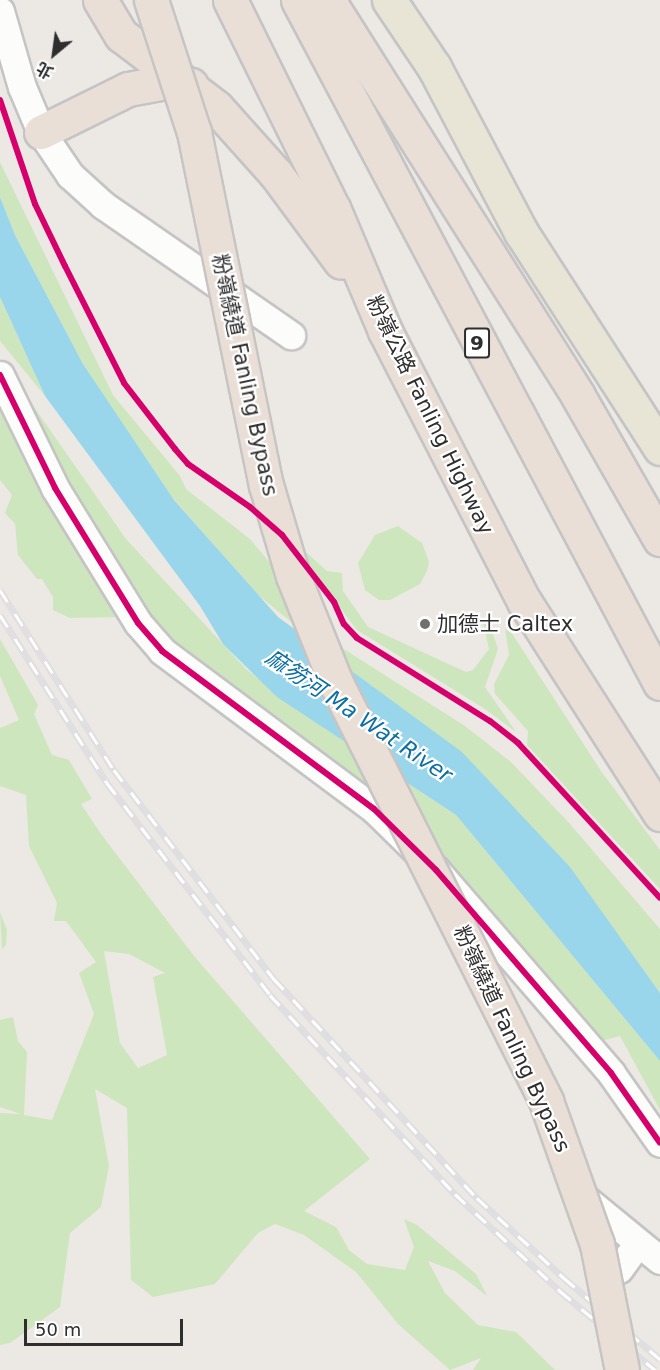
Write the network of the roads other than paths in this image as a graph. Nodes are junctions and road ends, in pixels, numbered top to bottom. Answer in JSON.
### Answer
{"nodes":[{"id":1,"x":100,"y":0,"type":"edge"},
{"id":2,"x":151,"y":0,"type":"edge"},
{"id":3,"x":230,"y":0,"type":"edge"},
{"id":4,"x":298,"y":0,"type":"edge"},
{"id":5,"x":328,"y":0,"type":"edge"},
{"id":6,"x":389,"y":0,"type":"edge"},
{"id":7,"x":0,"y":11,"type":"edge"},
{"id":8,"x":121,"y":35,"type":"junction"},
{"id":9,"x":191,"y":85,"type":"junction"},
{"id":10,"x":100,"y":101,"type":"junction"},
{"id":11,"x":41,"y":132,"type":"junction"},
{"id":12,"x":385,"y":331,"type":"junction"},
{"id":13,"x":291,"y":335,"type":"dead end"},
{"id":14,"x":0,"y":375,"type":"edge"},
{"id":15,"x":660,"y":448,"type":"edge"},
{"id":16,"x":660,"y":539,"type":"edge"},
{"id":17,"x":660,"y":683,"type":"edge"},
{"id":18,"x":660,"y":814,"type":"edge"},
{"id":19,"x":660,"y":1143,"type":"edge"},
{"id":20,"x":560,"y":1164,"type":"dead end"},
{"id":21,"x":638,"y":1243,"type":"junction"},
{"id":22,"x":660,"y":1260,"type":"edge"},
{"id":23,"x":619,"y":1269,"type":"dead end"},
{"id":24,"x":622,"y":1370,"type":"edge"}],
"edges":[{"from":1,"to":8,"type":"highway"},
{"from":2,"to":24,"type":"highway","name":"粉嶺繞道 Fanling Bypass","bridge":true},
{"from":3,"to":12,"type":"highway","name":"粉嶺公路 Fanling Highway"},
{"from":4,"to":17,"type":"highway","number":"9"},
{"from":5,"to":16,"type":"highway"},
{"from":6,"to":15,"type":"main road"},
{"from":7,"to":11,"type":"street"},
{"from":8,"to":9,"type":"highway"},
{"from":8,"to":10,"type":"highway"},
{"from":9,"to":10,"type":"highway"},
{"from":9,"to":12,"type":"highway"},
{"from":10,"to":11,"type":"highway"},
{"from":11,"to":13,"type":"street"},
{"from":12,"to":18,"type":"highway","name":"粉嶺公路 Fanling Highway"},
{"from":14,"to":19,"type":"street"},
{"from":20,"to":21,"type":"street"},
{"from":21,"to":22,"type":"street"},
{"from":21,"to":23,"type":"street"}]}
